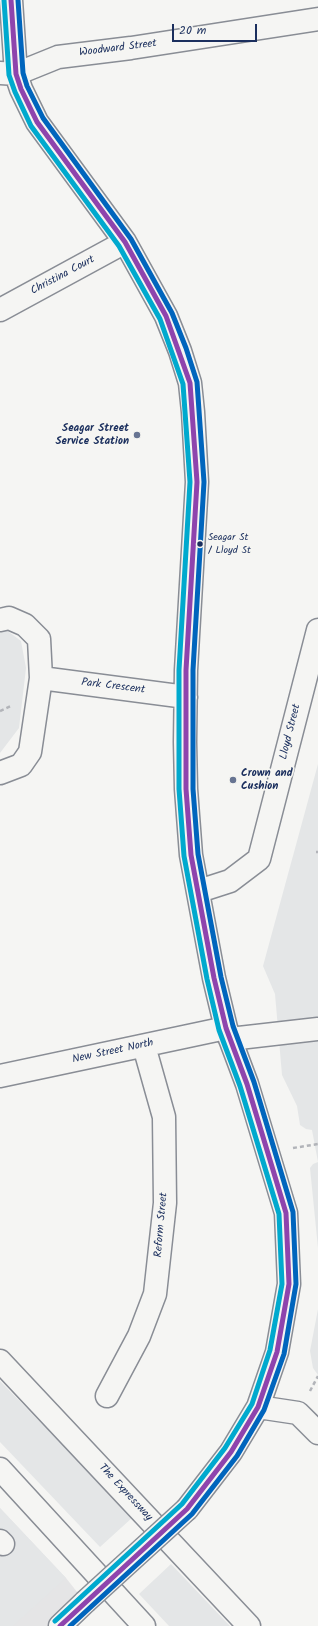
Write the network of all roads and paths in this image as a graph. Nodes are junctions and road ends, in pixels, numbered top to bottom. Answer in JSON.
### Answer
{"nodes":[{"id":1,"x":5,"y":0,"type":"edge"},
{"id":2,"x":10,"y":0,"type":"edge"},
{"id":3,"x":0,"y":4,"type":"edge"},
{"id":4,"x":318,"y":19,"type":"edge"},
{"id":5,"x":8,"y":74,"type":"edge"},
{"id":6,"x":126,"y":242,"type":"junction"},
{"id":7,"x":0,"y":310,"type":"edge"},
{"id":8,"x":0,"y":620,"type":"edge"},
{"id":9,"x":318,"y":630,"type":"edge"},
{"id":10,"x":41,"y":678,"type":"junction"},
{"id":11,"x":186,"y":697,"type":"junction"},
{"id":12,"x":0,"y":773,"type":"edge"},
{"id":13,"x":199,"y":891,"type":"junction"},
{"id":14,"x":318,"y":1029,"type":"edge"},
{"id":15,"x":228,"y":1033,"type":"junction"},
{"id":16,"x":144,"y":1046,"type":"junction"},
{"id":17,"x":0,"y":1076,"type":"edge"},
{"id":18,"x":0,"y":1361,"type":"edge"},
{"id":19,"x":107,"y":1396,"type":"dead end"},
{"id":20,"x":258,"y":1407,"type":"junction"},
{"id":21,"x":318,"y":1433,"type":"edge"},
{"id":22,"x":0,"y":1469,"type":"edge"},
{"id":23,"x":60,"y":1626,"type":"edge"},
{"id":24,"x":144,"y":1626,"type":"edge"},
{"id":25,"x":249,"y":1626,"type":"edge"}],
"edges":[{"from":1,"to":3,"type":"main road"},
{"from":2,"to":5,"type":"main road"},
{"from":4,"to":5,"type":"main road","name":"Woodward Street"},
{"from":5,"to":6,"type":"main road"},
{"from":6,"to":7,"type":"main road","name":"Christina Court"},
{"from":6,"to":11,"type":"main road"},
{"from":8,"to":10,"type":"main road"},
{"from":9,"to":13,"type":"main road","name":"Lloyd Street"},
{"from":10,"to":11,"type":"main road","name":"Park Crescent"},
{"from":10,"to":12,"type":"main road"},
{"from":11,"to":13,"type":"main road"},
{"from":13,"to":15,"type":"main road"},
{"from":14,"to":15,"type":"main road","name":"New Street North"},
{"from":15,"to":16,"type":"main road","name":"New Street North"},
{"from":15,"to":20,"type":"main road"},
{"from":16,"to":17,"type":"main road","name":"New Street North"},
{"from":16,"to":19,"type":"main road","name":"Reform Street"},
{"from":18,"to":25,"type":"main road","name":"The Expressway"},
{"from":20,"to":21,"type":"main road"},
{"from":20,"to":23,"type":"main road","bridge":true},
{"from":22,"to":24,"type":"main road"}]}
